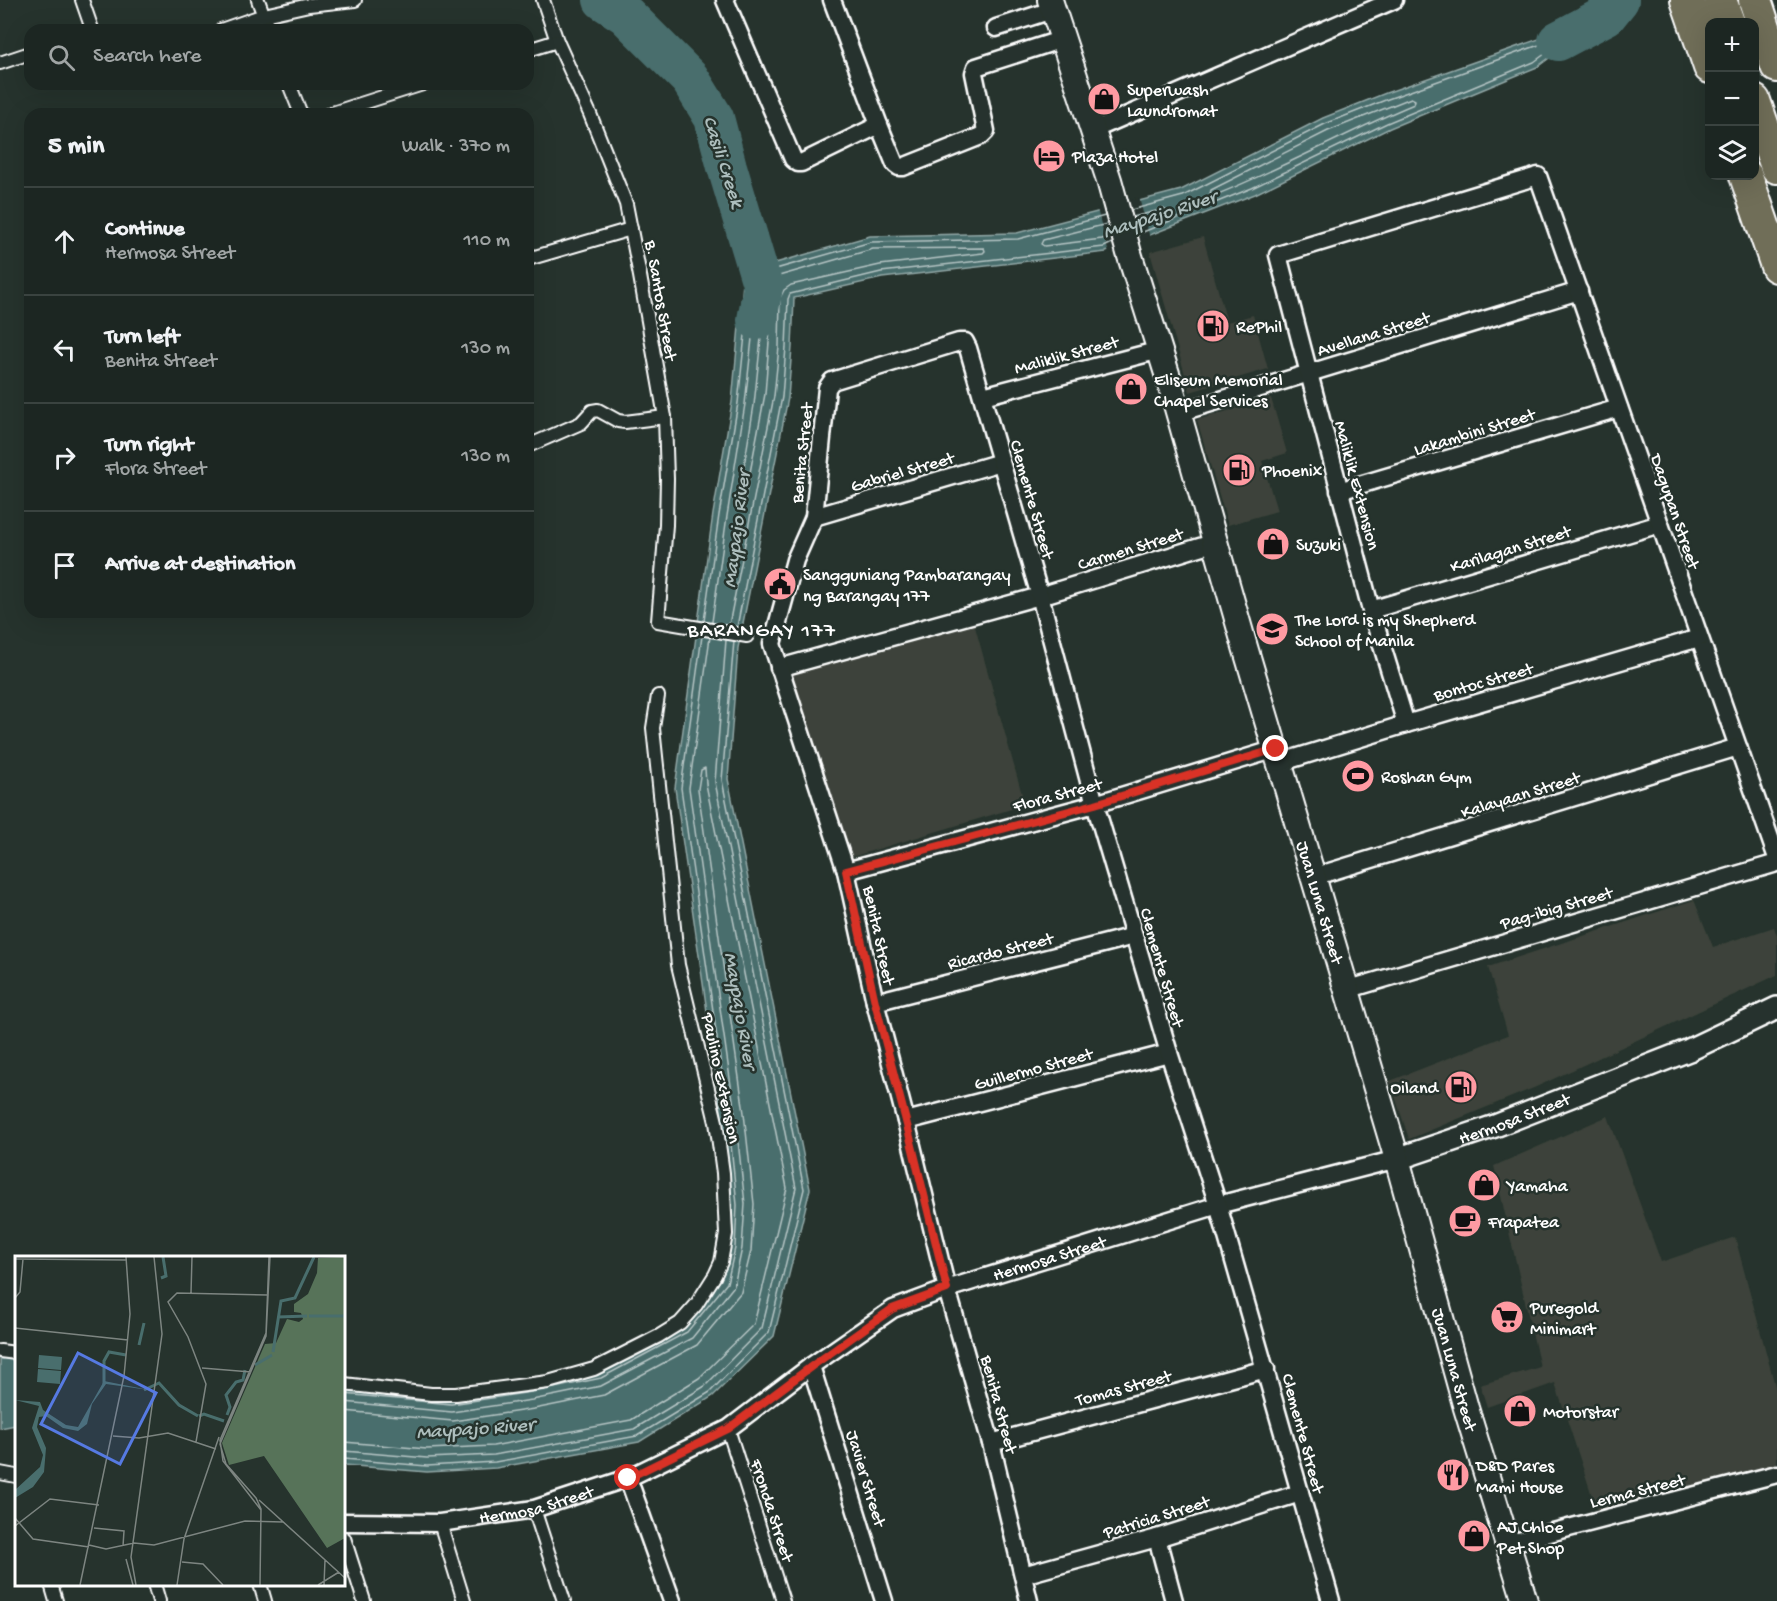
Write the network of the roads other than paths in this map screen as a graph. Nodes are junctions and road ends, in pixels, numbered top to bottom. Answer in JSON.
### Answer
{"nodes":[{"id":1,"x":82,"y":0,"type":"edge"},
{"id":2,"x":258,"y":0,"type":"edge"},
{"id":3,"x":355,"y":0,"type":"edge"},
{"id":4,"x":543,"y":0,"type":"edge"},
{"id":5,"x":725,"y":0,"type":"edge"},
{"id":6,"x":832,"y":0,"type":"edge"},
{"id":7,"x":1394,"y":0,"type":"edge"},
{"id":8,"x":1687,"y":0,"type":"edge"},
{"id":9,"x":1720,"y":0,"type":"edge"},
{"id":10,"x":1755,"y":0,"type":"edge"},
{"id":11,"x":1051,"y":5,"type":"edge"},
{"id":12,"x":264,"y":15,"type":"junction"},
{"id":13,"x":1727,"y":18,"type":"edge"},
{"id":14,"x":90,"y":24,"type":"edge"},
{"id":15,"x":239,"y":24,"type":"edge"},
{"id":16,"x":267,"y":24,"type":"edge"},
{"id":17,"x":996,"y":28,"type":"dead end"},
{"id":18,"x":1063,"y":39,"type":"junction"},
{"id":19,"x":557,"y":41,"type":"junction"},
{"id":20,"x":534,"y":48,"type":"edge"},
{"id":21,"x":1705,"y":52,"type":"edge"},
{"id":22,"x":24,"y":55,"type":"edge"},
{"id":23,"x":0,"y":63,"type":"edge"},
{"id":24,"x":1777,"y":66,"type":"edge"},
{"id":25,"x":292,"y":90,"type":"edge"},
{"id":26,"x":404,"y":90,"type":"edge"},
{"id":27,"x":299,"y":108,"type":"edge"},
{"id":28,"x":348,"y":108,"type":"edge"},
{"id":29,"x":1759,"y":113,"type":"edge"},
{"id":30,"x":879,"y":125,"type":"junction"},
{"id":31,"x":1093,"y":130,"type":"junction"},
{"id":32,"x":1777,"y":167,"type":"edge"},
{"id":33,"x":1747,"y":180,"type":"edge"},
{"id":34,"x":631,"y":229,"type":"junction"},
{"id":35,"x":1278,"y":255,"type":"joint"},
{"id":36,"x":534,"y":257,"type":"edge"},
{"id":37,"x":1777,"y":266,"type":"edge"},
{"id":38,"x":1579,"y":291,"type":"junction"},
{"id":39,"x":965,"y":342,"type":"joint"},
{"id":40,"x":1160,"y":350,"type":"junction"},
{"id":41,"x":1309,"y":373,"type":"junction"},
{"id":42,"x":983,"y":396,"type":"junction"},
{"id":43,"x":1619,"y":408,"type":"junction"},
{"id":44,"x":1178,"y":413,"type":"junction"},
{"id":45,"x":665,"y":417,"type":"junction"},
{"id":46,"x":534,"y":443,"type":"edge"},
{"id":47,"x":1001,"y":462,"type":"junction"},
{"id":48,"x":1339,"y":491,"type":"junction"},
{"id":49,"x":814,"y":517,"type":"junction"},
{"id":50,"x":1660,"y":524,"type":"junction"},
{"id":51,"x":1216,"y":542,"type":"junction"},
{"id":52,"x":1040,"y":596,"type":"junction"},
{"id":53,"x":1371,"y":610,"type":"junction"},
{"id":54,"x":747,"y":636,"type":"dead end"},
{"id":55,"x":1699,"y":638,"type":"junction"},
{"id":56,"x":779,"y":668,"type":"junction"},
{"id":57,"x":658,"y":696,"type":"dead end"},
{"id":58,"x":1406,"y":724,"type":"junction"},
{"id":59,"x":1738,"y":747,"type":"junction"},
{"id":60,"x":1278,"y":756,"type":"junction"},
{"id":61,"x":1095,"y":804,"type":"junction"},
{"id":62,"x":1777,"y":861,"type":"edge"},
{"id":63,"x":846,"y":871,"type":"junction"},
{"id":64,"x":1312,"y":877,"type":"junction"},
{"id":65,"x":1134,"y":936,"type":"junction"},
{"id":66,"x":1346,"y":990,"type":"junction"},
{"id":67,"x":875,"y":1002,"type":"junction"},
{"id":68,"x":1777,"y":1008,"type":"edge"},
{"id":69,"x":1169,"y":1053,"type":"junction"},
{"id":70,"x":906,"y":1121,"type":"junction"},
{"id":71,"x":1397,"y":1159,"type":"junction"},
{"id":72,"x":1218,"y":1205,"type":"junction"},
{"id":73,"x":947,"y":1289,"type":"junction"},
{"id":74,"x":0,"y":1351,"type":"edge"},
{"id":75,"x":15,"y":1353,"type":"edge"},
{"id":76,"x":812,"y":1366,"type":"junction"},
{"id":77,"x":1266,"y":1369,"type":"junction"},
{"id":78,"x":345,"y":1384,"type":"edge"},
{"id":79,"x":728,"y":1429,"type":"junction"},
{"id":80,"x":991,"y":1443,"type":"junction"},
{"id":81,"x":0,"y":1473,"type":"edge"},
{"id":82,"x":1777,"y":1474,"type":"edge"},
{"id":83,"x":15,"y":1475,"type":"edge"},
{"id":84,"x":628,"y":1478,"type":"junction"},
{"id":85,"x":1300,"y":1493,"type":"junction"},
{"id":86,"x":534,"y":1509,"type":"junction"},
{"id":87,"x":345,"y":1522,"type":"edge"},
{"id":88,"x":440,"y":1522,"type":"junction"},
{"id":89,"x":1157,"y":1538,"type":"junction"},
{"id":90,"x":345,"y":1541,"type":"edge"},
{"id":91,"x":1507,"y":1544,"type":"junction"},
{"id":92,"x":1023,"y":1575,"type":"junction"},
{"id":93,"x":52,"y":1586,"type":"edge"},
{"id":94,"x":155,"y":1586,"type":"edge"},
{"id":95,"x":261,"y":1586,"type":"edge"},
{"id":96,"x":57,"y":1601,"type":"edge"},
{"id":97,"x":159,"y":1601,"type":"edge"},
{"id":98,"x":265,"y":1601,"type":"edge"},
{"id":99,"x":364,"y":1601,"type":"edge"},
{"id":100,"x":464,"y":1601,"type":"edge"},
{"id":101,"x":564,"y":1601,"type":"edge"},
{"id":102,"x":672,"y":1601,"type":"edge"},
{"id":103,"x":783,"y":1601,"type":"edge"},
{"id":104,"x":884,"y":1601,"type":"edge"},
{"id":105,"x":1029,"y":1601,"type":"edge"},
{"id":106,"x":1174,"y":1601,"type":"edge"},
{"id":107,"x":1330,"y":1601,"type":"edge"},
{"id":108,"x":1525,"y":1601,"type":"edge"}],
"edges":[{"from":1,"to":14,"type":"street"},
{"from":2,"to":12,"type":"street"},
{"from":3,"to":12,"type":"street"},
{"from":4,"to":19,"type":"street","name":"B. Santos Street"},
{"from":5,"to":30,"type":"street"},
{"from":6,"to":30,"type":"street"},
{"from":7,"to":31,"type":"street"},
{"from":8,"to":21,"type":"highway"},
{"from":9,"to":13,"type":"highway"},
{"from":10,"to":24,"type":"highway"},
{"from":11,"to":17,"type":"street"},
{"from":11,"to":18,"type":"main road","name":"Juan Luna Street"},
{"from":12,"to":15,"type":"street"},
{"from":12,"to":16,"type":"street"},
{"from":18,"to":30,"type":"street"},
{"from":18,"to":31,"type":"main road","name":"Juan Luna Street"},
{"from":19,"to":20,"type":"street"},
{"from":19,"to":34,"type":"street","name":"B. Santos Street"},
{"from":22,"to":23,"type":"street"},
{"from":25,"to":27,"type":"street"},
{"from":26,"to":28,"type":"street"},
{"from":29,"to":32,"type":"highway"},
{"from":31,"to":40,"type":"main road","name":"Juan Luna Street"},
{"from":33,"to":37,"type":"highway"},
{"from":34,"to":36,"type":"street"},
{"from":34,"to":45,"type":"street","name":"B. Santos Street"},
{"from":35,"to":38,"type":"street","name":"Dagupan Street"},
{"from":35,"to":41,"type":"street","name":"Maliklik Extension"},
{"from":38,"to":41,"type":"street","name":"Avellana Street"},
{"from":38,"to":43,"type":"street","name":"Dagupan Street"},
{"from":39,"to":42,"type":"street","name":"Clemente Street"},
{"from":39,"to":49,"type":"street","name":"Benita Street"},
{"from":40,"to":42,"type":"street","name":"Maliklik Street"},
{"from":40,"to":44,"type":"main road","name":"Juan Luna Street"},
{"from":41,"to":44,"type":"street","name":"Avellana Street"},
{"from":41,"to":48,"type":"street","name":"Maliklik Extension"},
{"from":42,"to":47,"type":"street","name":"Clemente Street"},
{"from":43,"to":48,"type":"street","name":"Lakambini Street"},
{"from":43,"to":50,"type":"street","name":"Dagupan Street"},
{"from":44,"to":51,"type":"main road","name":"Juan Luna Street"},
{"from":45,"to":46,"type":"street"},
{"from":45,"to":54,"type":"street","name":"B. Santos Street"},
{"from":47,"to":49,"type":"street","name":"Gabriel Street"},
{"from":47,"to":52,"type":"street","name":"Clemente Street"},
{"from":48,"to":53,"type":"street","name":"Maliklik Extension"},
{"from":49,"to":56,"type":"street","name":"Benita Street"},
{"from":50,"to":53,"type":"street","name":"Karilagan Street"},
{"from":50,"to":55,"type":"street","name":"Dagupan Street"},
{"from":51,"to":52,"type":"street","name":"Carmen Street"},
{"from":51,"to":60,"type":"main road","name":"Juan Luna Street"},
{"from":52,"to":56,"type":"street","name":"Carmen Street"},
{"from":52,"to":61,"type":"street","name":"Clemente Street"},
{"from":53,"to":58,"type":"street","name":"Maliklik Extension"},
{"from":55,"to":58,"type":"street","name":"Bontoc Street"},
{"from":55,"to":59,"type":"street","name":"Dagupan Street"},
{"from":56,"to":63,"type":"street","name":"Benita Street"},
{"from":57,"to":78,"type":"street","name":"Paulino Extension"},
{"from":58,"to":60,"type":"street","name":"Bontoc Street"},
{"from":59,"to":62,"type":"street","name":"Dagupan Street"},
{"from":59,"to":64,"type":"street","name":"Kalayaan Street"},
{"from":60,"to":61,"type":"street","name":"Flora Street"},
{"from":60,"to":64,"type":"main road","name":"Juan Luna Street"},
{"from":61,"to":63,"type":"street","name":"Flora Street"},
{"from":61,"to":65,"type":"street","name":"Clemente Street"},
{"from":62,"to":66,"type":"street","name":"Pag-ibig Street"},
{"from":63,"to":67,"type":"street","name":"Benita Street"},
{"from":64,"to":66,"type":"main road","name":"Juan Luna Street"},
{"from":65,"to":67,"type":"street","name":"Ricardo Street"},
{"from":65,"to":69,"type":"street","name":"Clemente Street"},
{"from":66,"to":71,"type":"main road","name":"Juan Luna Street"},
{"from":67,"to":70,"type":"street","name":"Benita Street"},
{"from":68,"to":71,"type":"street","name":"Hermosa Street"},
{"from":69,"to":70,"type":"street","name":"Guillermo Street"},
{"from":69,"to":72,"type":"street","name":"Clemente Street"},
{"from":70,"to":73,"type":"street","name":"Benita Street"},
{"from":71,"to":72,"type":"street","name":"Hermosa Street"},
{"from":71,"to":91,"type":"main road","name":"Juan Luna Street"},
{"from":72,"to":73,"type":"street","name":"Hermosa Street"},
{"from":72,"to":77,"type":"street","name":"Clemente Street"},
{"from":73,"to":76,"type":"street","name":"Hermosa Street"},
{"from":73,"to":80,"type":"street","name":"Benita Street"},
{"from":74,"to":75,"type":"street"},
{"from":76,"to":79,"type":"street","name":"Hermosa Street"},
{"from":76,"to":104,"type":"street","name":"Javier Street"},
{"from":77,"to":80,"type":"street","name":"Tomas Street"},
{"from":77,"to":85,"type":"street","name":"Clemente Street"},
{"from":79,"to":84,"type":"street","name":"Hermosa Street"},
{"from":79,"to":103,"type":"street","name":"Fronda Street"},
{"from":80,"to":92,"type":"street","name":"Benita Street"},
{"from":81,"to":83,"type":"street"},
{"from":82,"to":91,"type":"street","name":"Lerma Street"},
{"from":84,"to":86,"type":"street","name":"Hermosa Street"},
{"from":84,"to":102,"type":"street"},
{"from":85,"to":89,"type":"street","name":"Patricia Street"},
{"from":85,"to":107,"type":"street","name":"Clemente Street"},
{"from":86,"to":88,"type":"street","name":"Hermosa Street"},
{"from":86,"to":101,"type":"street"},
{"from":87,"to":88,"type":"street","name":"Hermosa Street"},
{"from":88,"to":100,"type":"street"},
{"from":89,"to":92,"type":"street","name":"Patricia Street"},
{"from":89,"to":106,"type":"street"},
{"from":90,"to":99,"type":"street"},
{"from":91,"to":108,"type":"main road","name":"Juan Luna Street"},
{"from":92,"to":105,"type":"street","name":"Benita Street"},
{"from":93,"to":96,"type":"street"},
{"from":94,"to":97,"type":"street"},
{"from":95,"to":98,"type":"street"}]}
